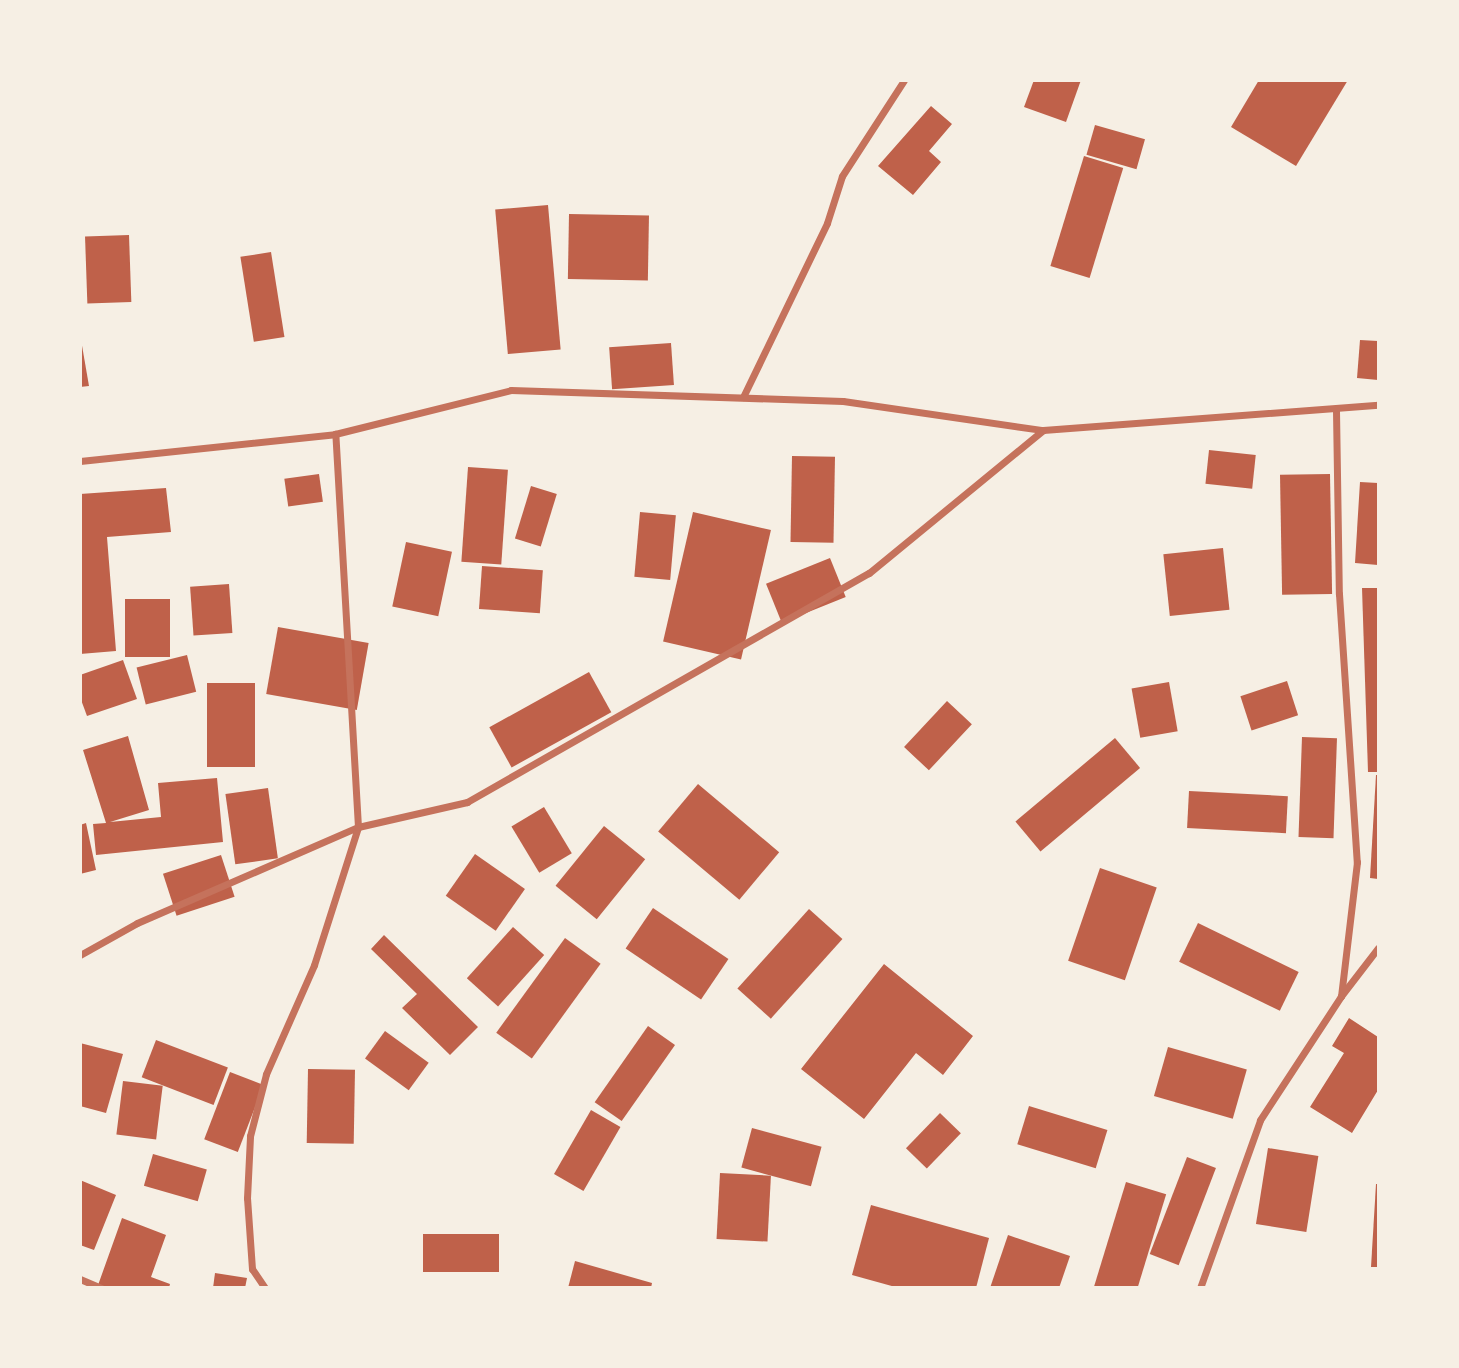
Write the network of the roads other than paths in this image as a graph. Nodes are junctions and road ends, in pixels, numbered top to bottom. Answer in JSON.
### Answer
{"nodes":[{"id":1,"x":904,"y":80,"type":"edge"},
{"id":2,"x":743,"y":397,"type":"junction"},
{"id":3,"x":1378,"y":405,"type":"edge"},
{"id":4,"x":1336,"y":411,"type":"junction"},
{"id":5,"x":1043,"y":430,"type":"junction"},
{"id":6,"x":335,"y":434,"type":"junction"},
{"id":7,"x":80,"y":461,"type":"edge"},
{"id":8,"x":358,"y":827,"type":"junction"},
{"id":9,"x":1378,"y":948,"type":"edge"},
{"id":10,"x":80,"y":956,"type":"edge"},
{"id":11,"x":1341,"y":996,"type":"junction"},
{"id":12,"x":80,"y":1279,"type":"edge"},
{"id":13,"x":101,"y":1287,"type":"edge"},
{"id":14,"x":265,"y":1287,"type":"edge"},
{"id":15,"x":1200,"y":1287,"type":"edge"}],
"edges":[{"from":1,"to":2,"type":"street"},
{"from":2,"to":5,"type":"street"},
{"from":2,"to":6,"type":"street"},
{"from":3,"to":4,"type":"street"},
{"from":4,"to":5,"type":"street"},
{"from":4,"to":11,"type":"street"},
{"from":5,"to":8,"type":"street"},
{"from":6,"to":7,"type":"street"},
{"from":6,"to":8,"type":"street"},
{"from":8,"to":10,"type":"street"},
{"from":8,"to":14,"type":"street"},
{"from":9,"to":11,"type":"street"},
{"from":11,"to":15,"type":"street"},
{"from":12,"to":13,"type":"street"}]}
